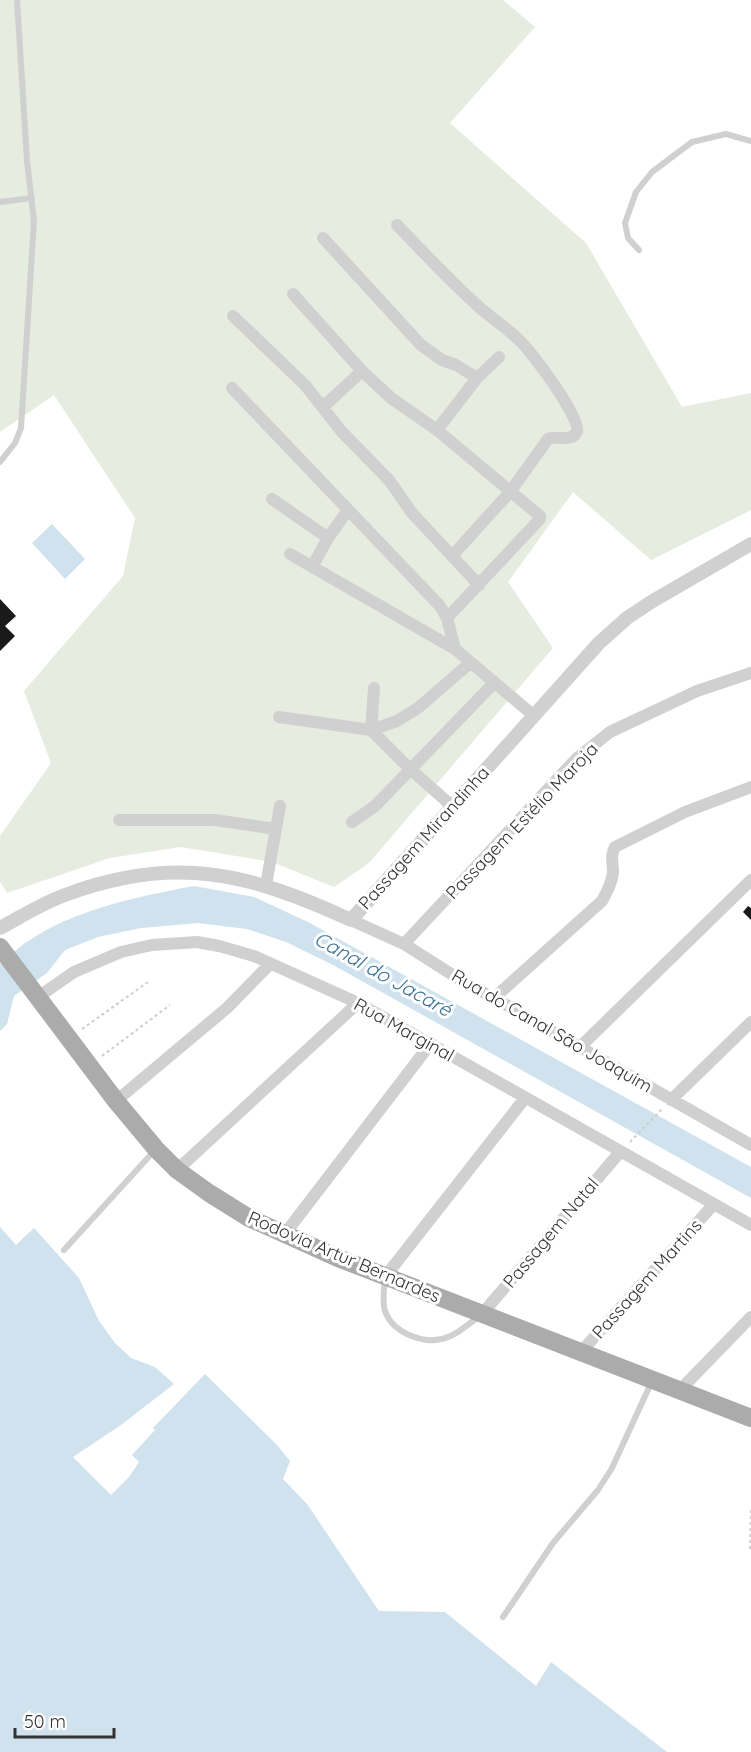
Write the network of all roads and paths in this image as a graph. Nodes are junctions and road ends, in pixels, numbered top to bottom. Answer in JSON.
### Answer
{"nodes":[{"id":1,"x":17,"y":0,"type":"edge"},
{"id":2,"x":751,"y":141,"type":"edge"},
{"id":3,"x":32,"y":198,"type":"junction"},
{"id":4,"x":0,"y":202,"type":"edge"},
{"id":5,"x":397,"y":225,"type":"dead end"},
{"id":6,"x":323,"y":238,"type":"dead end"},
{"id":7,"x":639,"y":250,"type":"dead end"},
{"id":8,"x":294,"y":294,"type":"dead end"},
{"id":9,"x":234,"y":316,"type":"dead end"},
{"id":10,"x":499,"y":357,"type":"dead end"},
{"id":11,"x":362,"y":371,"type":"junction"},
{"id":12,"x":477,"y":378,"type":"junction"},
{"id":13,"x":232,"y":388,"type":"dead end"},
{"id":14,"x":323,"y":407,"type":"junction"},
{"id":15,"x":437,"y":430,"type":"junction"},
{"id":16,"x":0,"y":462,"type":"edge"},
{"id":17,"x":510,"y":492,"type":"junction"},
{"id":18,"x":272,"y":499,"type":"dead end"},
{"id":19,"x":348,"y":510,"type":"junction"},
{"id":20,"x":328,"y":538,"type":"junction"},
{"id":21,"x":751,"y":544,"type":"edge"},
{"id":22,"x":290,"y":554,"type":"dead end"},
{"id":23,"x":452,"y":556,"type":"junction"},
{"id":24,"x":312,"y":567,"type":"junction"},
{"id":25,"x":478,"y":585,"type":"junction"},
{"id":26,"x":447,"y":618,"type":"junction"},
{"id":27,"x":455,"y":649,"type":"junction"},
{"id":28,"x":470,"y":663,"type":"junction"},
{"id":29,"x":751,"y":674,"type":"edge"},
{"id":30,"x":494,"y":683,"type":"junction"},
{"id":31,"x":374,"y":688,"type":"dead end"},
{"id":32,"x":533,"y":716,"type":"junction"},
{"id":33,"x":279,"y":717,"type":"dead end"},
{"id":34,"x":371,"y":730,"type":"junction"},
{"id":35,"x":410,"y":769,"type":"junction"},
{"id":36,"x":751,"y":788,"type":"edge"},
{"id":37,"x":280,"y":806,"type":"dead end"},
{"id":38,"x":452,"y":806,"type":"junction"},
{"id":39,"x":119,"y":820,"type":"dead end"},
{"id":40,"x":352,"y":822,"type":"dead end"},
{"id":41,"x":276,"y":829,"type":"junction"},
{"id":42,"x":751,"y":880,"type":"edge"},
{"id":43,"x":266,"y":885,"type":"junction"},
{"id":44,"x":351,"y":920,"type":"junction"},
{"id":45,"x":0,"y":928,"type":"edge"},
{"id":46,"x":404,"y":944,"type":"junction"},
{"id":47,"x":0,"y":947,"type":"edge"},
{"id":48,"x":270,"y":964,"type":"junction"},
{"id":49,"x":148,"y":982,"type":"dead end"},
{"id":50,"x":36,"y":994,"type":"junction"},
{"id":51,"x":494,"y":998,"type":"junction"},
{"id":52,"x":358,"y":1003,"type":"junction"},
{"id":53,"x":170,"y":1005,"type":"dead end"},
{"id":54,"x":751,"y":1022,"type":"edge"},
{"id":55,"x":71,"y":1038,"type":"junction"},
{"id":56,"x":431,"y":1043,"type":"junction"},
{"id":57,"x":579,"y":1048,"type":"junction"},
{"id":58,"x":90,"y":1065,"type":"junction"},
{"id":59,"x":525,"y":1098,"type":"junction"},
{"id":60,"x":116,"y":1101,"type":"junction"},
{"id":61,"x":669,"y":1102,"type":"junction"},
{"id":62,"x":751,"y":1145,"type":"edge"},
{"id":63,"x":156,"y":1149,"type":"junction"},
{"id":64,"x":623,"y":1149,"type":"junction"},
{"id":65,"x":177,"y":1170,"type":"junction"},
{"id":66,"x":714,"y":1204,"type":"junction"},
{"id":67,"x":751,"y":1225,"type":"edge"},
{"id":68,"x":284,"y":1235,"type":"junction"},
{"id":69,"x":64,"y":1250,"type":"dead end"},
{"id":70,"x":385,"y":1277,"type":"junction"},
{"id":71,"x":482,"y":1314,"type":"junction"},
{"id":72,"x":751,"y":1317,"type":"edge"},
{"id":73,"x":580,"y":1353,"type":"junction"},
{"id":74,"x":652,"y":1380,"type":"junction"},
{"id":75,"x":679,"y":1390,"type":"junction"},
{"id":76,"x":751,"y":1418,"type":"edge"},
{"id":77,"x":751,"y":1510,"type":"edge"},
{"id":78,"x":750,"y":1549,"type":"edge"},
{"id":79,"x":502,"y":1617,"type":"dead end"}],
"edges":[{"from":1,"to":3,"type":"lane"},
{"from":2,"to":7,"type":"lane"},
{"from":3,"to":4,"type":"lane"},
{"from":3,"to":16,"type":"lane"},
{"from":5,"to":17,"type":"street"},
{"from":6,"to":12,"type":"street"},
{"from":8,"to":11,"type":"street"},
{"from":9,"to":14,"type":"street"},
{"from":10,"to":12,"type":"street"},
{"from":11,"to":14,"type":"street"},
{"from":11,"to":15,"type":"street"},
{"from":12,"to":15,"type":"street"},
{"from":13,"to":19,"type":"street"},
{"from":14,"to":23,"type":"street"},
{"from":15,"to":17,"type":"street"},
{"from":17,"to":23,"type":"street"},
{"from":17,"to":25,"type":"street"},
{"from":18,"to":20,"type":"street"},
{"from":19,"to":20,"type":"street"},
{"from":19,"to":26,"type":"street"},
{"from":20,"to":24,"type":"street"},
{"from":21,"to":32,"type":"street","name":"Passagem Mirandinha"},
{"from":22,"to":24,"type":"street"},
{"from":23,"to":25,"type":"street"},
{"from":24,"to":27,"type":"street"},
{"from":25,"to":26,"type":"street"},
{"from":26,"to":27,"type":"street"},
{"from":27,"to":28,"type":"street"},
{"from":28,"to":30,"type":"street"},
{"from":28,"to":34,"type":"street"},
{"from":29,"to":46,"type":"street","name":"Passagem Estélio Maroja"},
{"from":30,"to":32,"type":"street"},
{"from":30,"to":35,"type":"street"},
{"from":31,"to":34,"type":"street"},
{"from":32,"to":38,"type":"street","name":"Passagem Mirandinha"},
{"from":33,"to":34,"type":"street"},
{"from":34,"to":35,"type":"street"},
{"from":35,"to":38,"type":"street"},
{"from":35,"to":40,"type":"street"},
{"from":36,"to":51,"type":"street"},
{"from":37,"to":41,"type":"street"},
{"from":38,"to":44,"type":"street","name":"Passagem Mirandinha"},
{"from":39,"to":41,"type":"street"},
{"from":41,"to":43,"type":"street"},
{"from":42,"to":57,"type":"street"},
{"from":43,"to":44,"type":"street","name":"Passagem Mirandinha"},
{"from":43,"to":45,"type":"street","name":"Passagem Mirandinha"},
{"from":44,"to":46,"type":"street","name":"Rua do Canal São Joaquim"},
{"from":46,"to":51,"type":"street","name":"Rua do Canal São Joaquim"},
{"from":47,"to":50,"type":"main road","name":"Rodovia Artur Bernardes"},
{"from":48,"to":50,"type":"street","name":"Rua Marginal"},
{"from":48,"to":52,"type":"street","name":"Rua Marginal"},
{"from":48,"to":60,"type":"street"},
{"from":49,"to":55,"type":"path"},
{"from":50,"to":55,"type":"main road","name":"Rodovia Artur Bernardes"},
{"from":51,"to":57,"type":"street","name":"Rua do Canal São Joaquim"},
{"from":52,"to":56,"type":"street","name":"Rua Marginal"},
{"from":52,"to":65,"type":"street"},
{"from":53,"to":58,"type":"path"},
{"from":54,"to":61,"type":"street"},
{"from":55,"to":58,"type":"main road","name":"Rodovia Artur Bernardes"},
{"from":56,"to":59,"type":"street","name":"Rua Marginal"},
{"from":56,"to":68,"type":"street"},
{"from":57,"to":61,"type":"street","name":"Rua do Canal São Joaquim"},
{"from":58,"to":60,"type":"main road","name":"Rodovia Artur Bernardes"},
{"from":59,"to":64,"type":"street","name":"Rua Marginal"},
{"from":59,"to":70,"type":"street"},
{"from":60,"to":63,"type":"main road","name":"Rodovia Artur Bernardes"},
{"from":61,"to":62,"type":"street","name":"Rua do Canal São Joaquim"},
{"from":61,"to":64,"type":"path"},
{"from":63,"to":65,"type":"main road","name":"Rodovia Artur Bernardes"},
{"from":63,"to":69,"type":"lane"},
{"from":64,"to":66,"type":"street","name":"Rua Marginal"},
{"from":64,"to":71,"type":"street","name":"Passagem Natal"},
{"from":65,"to":68,"type":"main road","name":"Rodovia Artur Bernardes"},
{"from":66,"to":67,"type":"street","name":"Rua Marginal"},
{"from":66,"to":73,"type":"street","name":"Passagem Martins"},
{"from":68,"to":70,"type":"main road","name":"Rodovia Artur Bernardes"},
{"from":70,"to":71,"type":"main road","name":"Rodovia Artur Bernardes"},
{"from":70,"to":71,"type":"lane"},
{"from":71,"to":73,"type":"main road","name":"Rodovia Artur Bernardes"},
{"from":72,"to":75,"type":"street"},
{"from":73,"to":74,"type":"main road","name":"Rodovia Artur Bernardes"},
{"from":74,"to":75,"type":"main road","name":"Rodovia Artur Bernardes"},
{"from":74,"to":79,"type":"lane"},
{"from":75,"to":76,"type":"main road","name":"Rodovia Artur Bernardes"},
{"from":77,"to":78,"type":"path"}]}
